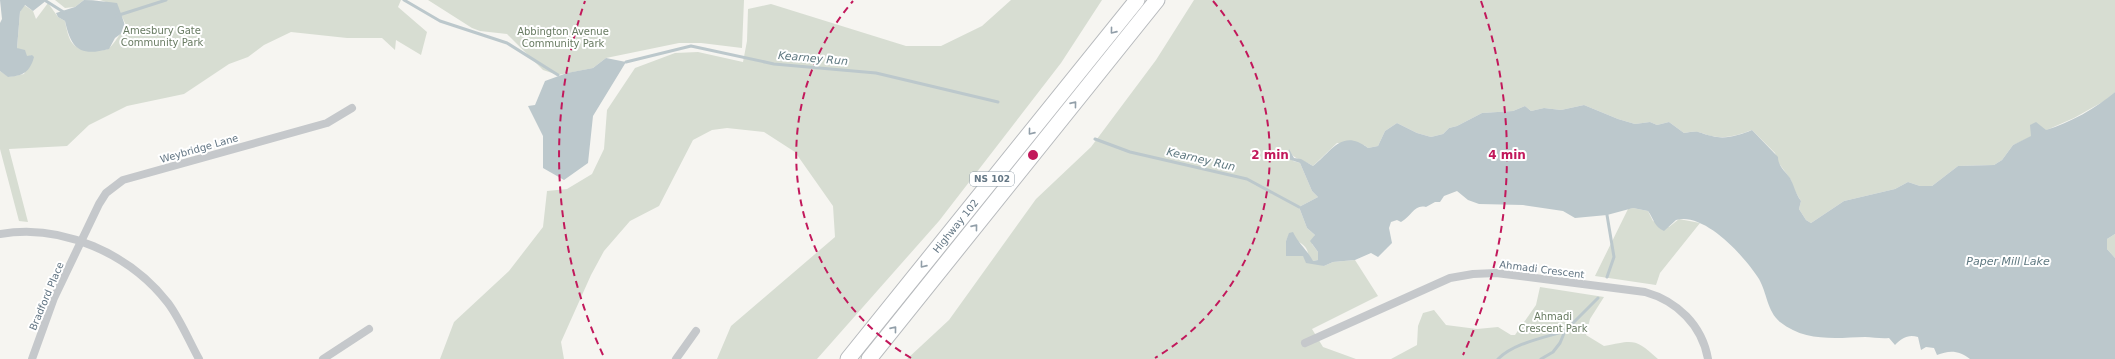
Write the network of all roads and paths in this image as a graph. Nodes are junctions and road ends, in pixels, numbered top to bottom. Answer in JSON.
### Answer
{"nodes":[{"id":1,"x":1137,"y":0,"type":"edge"},
{"id":2,"x":1157,"y":0,"type":"edge"},
{"id":3,"x":352,"y":108,"type":"dead end"},
{"id":4,"x":0,"y":234,"type":"edge"},
{"id":5,"x":81,"y":242,"type":"junction"},
{"id":6,"x":369,"y":329,"type":"dead end"},
{"id":7,"x":696,"y":332,"type":"dead end"},
{"id":8,"x":1305,"y":343,"type":"dead end"},
{"id":9,"x":32,"y":359,"type":"edge"},
{"id":10,"x":199,"y":359,"type":"edge"},
{"id":11,"x":323,"y":359,"type":"edge"},
{"id":12,"x":676,"y":359,"type":"edge"},
{"id":13,"x":848,"y":359,"type":"edge"},
{"id":14,"x":869,"y":359,"type":"edge"},
{"id":15,"x":1708,"y":359,"type":"edge"}],
"edges":[{"from":1,"to":13,"type":"highway","name":"Highway 102","number":"NS 102","one_way":true},
{"from":14,"to":2,"type":"highway","name":"Highway 102","number":"NS 102","one_way":true},
{"from":3,"to":5,"type":"street","name":"Weybridge Lane"},
{"from":4,"to":5,"type":"street"},
{"from":5,"to":9,"type":"street","name":"Bradford Place"},
{"from":5,"to":10,"type":"street"},
{"from":6,"to":11,"type":"street"},
{"from":7,"to":12,"type":"street"},
{"from":8,"to":15,"type":"street","name":"Ahmadi Crescent"}]}
